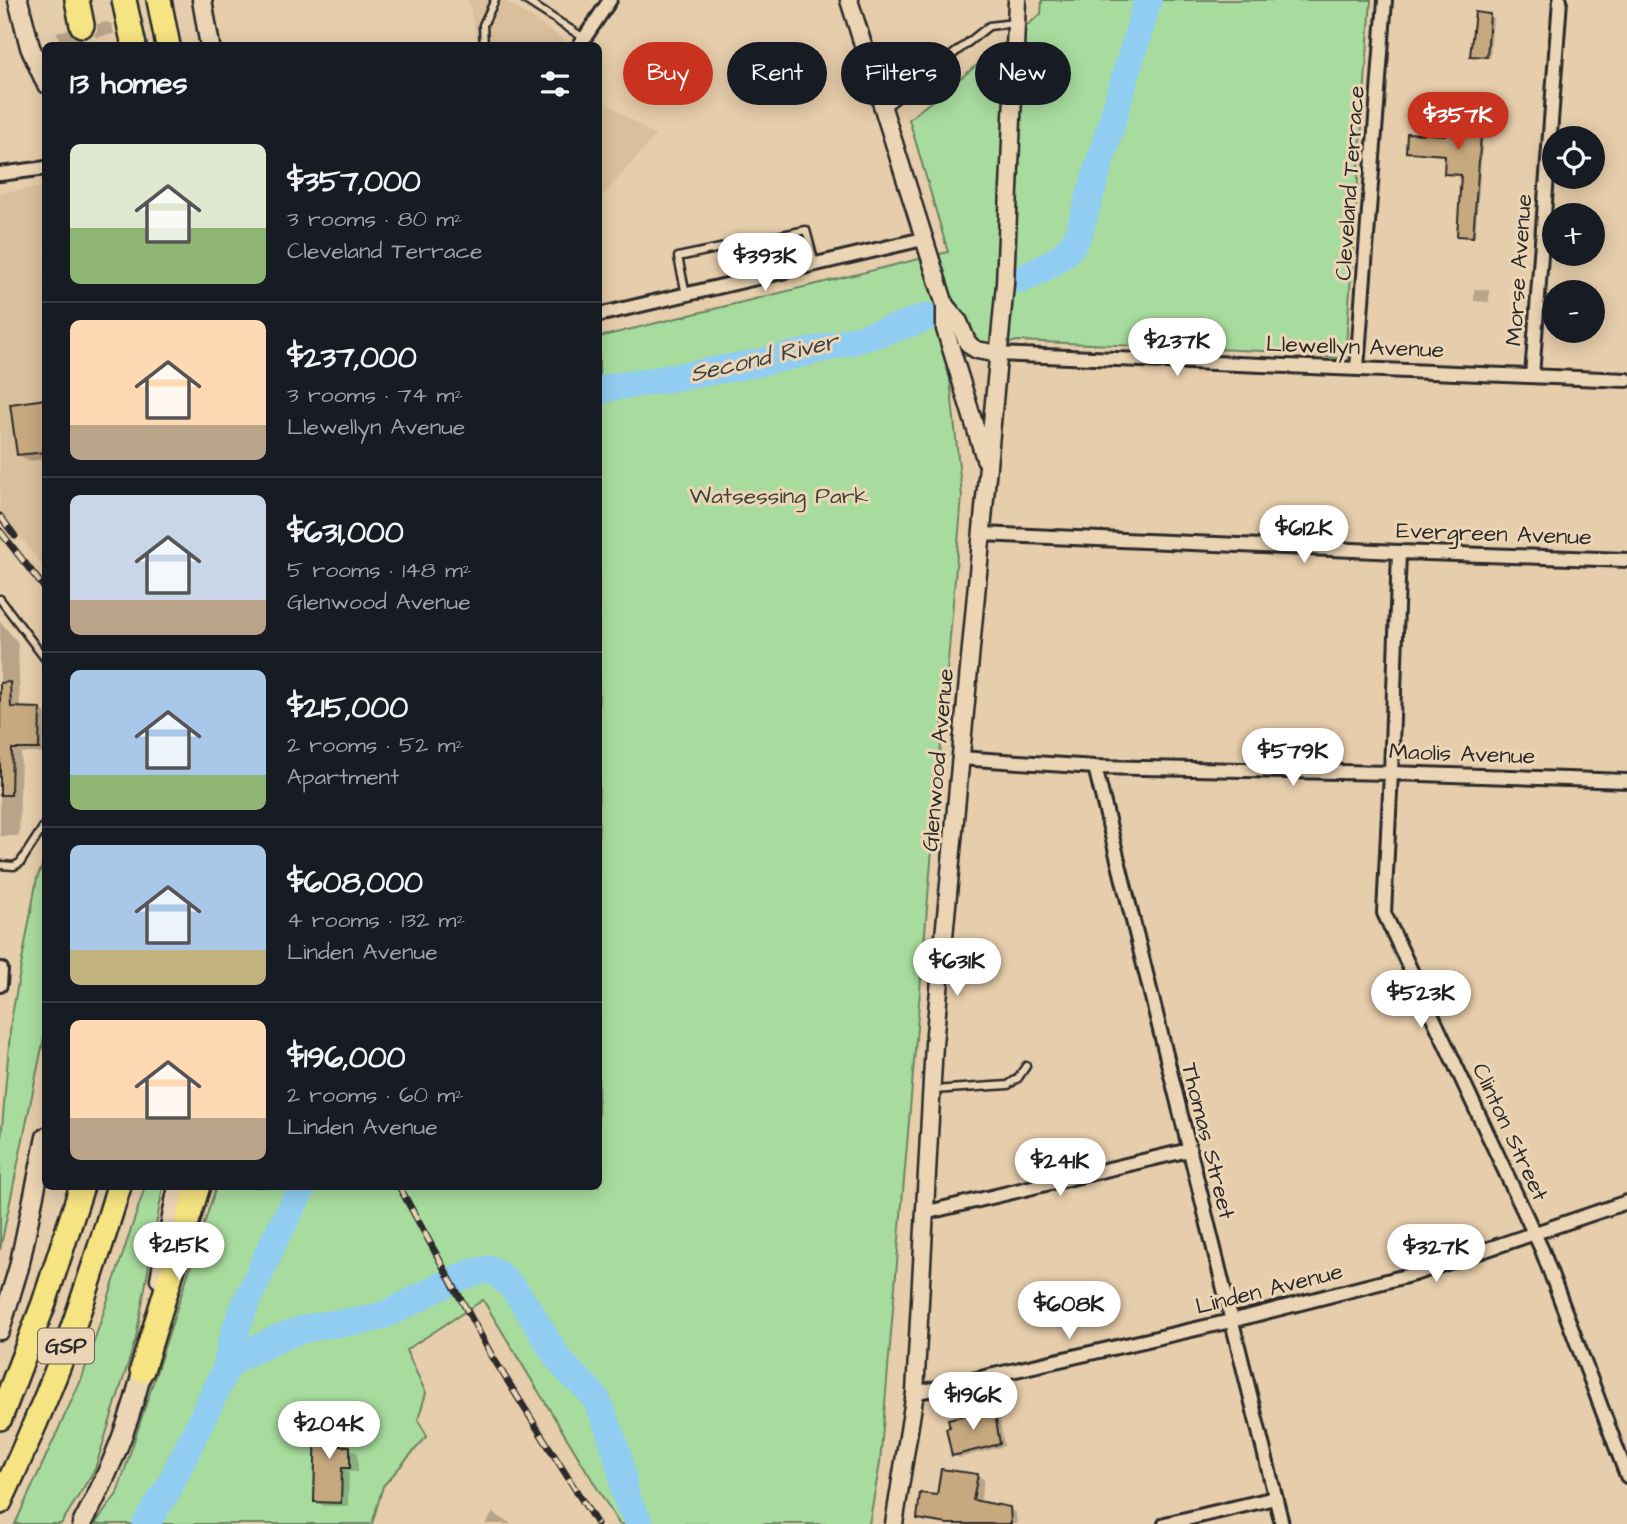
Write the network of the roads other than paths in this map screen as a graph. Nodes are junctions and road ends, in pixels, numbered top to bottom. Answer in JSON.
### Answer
{"nodes":[{"id":1,"x":18,"y":0,"type":"edge"},
{"id":2,"x":77,"y":0,"type":"edge"},
{"id":3,"x":124,"y":0,"type":"edge"},
{"id":4,"x":159,"y":0,"type":"edge"},
{"id":5,"x":202,"y":0,"type":"edge"},
{"id":6,"x":495,"y":0,"type":"edge"},
{"id":7,"x":525,"y":0,"type":"edge"},
{"id":8,"x":610,"y":0,"type":"edge"},
{"id":9,"x":849,"y":0,"type":"edge"},
{"id":10,"x":1017,"y":0,"type":"edge"},
{"id":11,"x":1385,"y":0,"type":"edge"},
{"id":12,"x":1560,"y":0,"type":"edge"},
{"id":13,"x":1016,"y":22,"type":"junction"},
{"id":14,"x":84,"y":36,"type":"edge"},
{"id":15,"x":581,"y":41,"type":"edge"},
{"id":16,"x":133,"y":42,"type":"edge"},
{"id":17,"x":168,"y":42,"type":"edge"},
{"id":18,"x":209,"y":42,"type":"edge"},
{"id":19,"x":484,"y":42,"type":"edge"},
{"id":20,"x":42,"y":74,"type":"edge"},
{"id":21,"x":883,"y":110,"type":"junction"},
{"id":22,"x":42,"y":169,"type":"edge"},
{"id":23,"x":0,"y":174,"type":"edge"},
{"id":24,"x":923,"y":239,"type":"junction"},
{"id":25,"x":815,"y":264,"type":"junction"},
{"id":26,"x":686,"y":294,"type":"junction"},
{"id":27,"x":945,"y":305,"type":"junction"},
{"id":28,"x":602,"y":314,"type":"edge"},
{"id":29,"x":998,"y":354,"type":"junction"},
{"id":30,"x":1357,"y":368,"type":"junction"},
{"id":31,"x":1532,"y":376,"type":"junction"},
{"id":32,"x":1627,"y":380,"type":"edge"},
{"id":33,"x":988,"y":468,"type":"junction"},
{"id":34,"x":982,"y":534,"type":"junction"},
{"id":35,"x":1399,"y":552,"type":"junction"},
{"id":36,"x":1627,"y":560,"type":"edge"},
{"id":37,"x":0,"y":599,"type":"edge"},
{"id":38,"x":42,"y":655,"type":"edge"},
{"id":39,"x":960,"y":758,"type":"junction"},
{"id":40,"x":1095,"y":767,"type":"junction"},
{"id":41,"x":1391,"y":773,"type":"junction"},
{"id":42,"x":1627,"y":781,"type":"edge"},
{"id":43,"x":42,"y":829,"type":"edge"},
{"id":44,"x":0,"y":865,"type":"edge"},
{"id":45,"x":1,"y":969,"type":"edge"},
{"id":46,"x":0,"y":985,"type":"edge"},
{"id":47,"x":1026,"y":1066,"type":"dead end"},
{"id":48,"x":931,"y":1090,"type":"junction"},
{"id":49,"x":1189,"y":1150,"type":"junction"},
{"id":50,"x":42,"y":1156,"type":"edge"},
{"id":51,"x":81,"y":1190,"type":"edge"},
{"id":52,"x":118,"y":1190,"type":"edge"},
{"id":53,"x":177,"y":1190,"type":"edge"},
{"id":54,"x":197,"y":1190,"type":"edge"},
{"id":55,"x":1627,"y":1202,"type":"edge"},
{"id":56,"x":924,"y":1213,"type":"junction"},
{"id":57,"x":1534,"y":1233,"type":"junction"},
{"id":58,"x":1231,"y":1321,"type":"junction"},
{"id":59,"x":0,"y":1331,"type":"edge"},
{"id":60,"x":142,"y":1370,"type":"junction"},
{"id":61,"x":915,"y":1394,"type":"junction"},
{"id":62,"x":0,"y":1418,"type":"edge"},
{"id":63,"x":1627,"y":1476,"type":"edge"},
{"id":64,"x":1275,"y":1498,"type":"junction"},
{"id":65,"x":0,"y":1502,"type":"edge"},
{"id":66,"x":82,"y":1524,"type":"edge"},
{"id":67,"x":894,"y":1524,"type":"edge"},
{"id":68,"x":1165,"y":1524,"type":"edge"},
{"id":69,"x":1282,"y":1524,"type":"edge"}],
"edges":[{"from":1,"to":20,"type":"main road"},
{"from":2,"to":14,"type":"highway"},
{"from":3,"to":16,"type":"highway"},
{"from":4,"to":17,"type":"highway"},
{"from":5,"to":18,"type":"main road"},
{"from":6,"to":19,"type":"lane"},
{"from":7,"to":15,"type":"lane"},
{"from":8,"to":15,"type":"street"},
{"from":9,"to":21,"type":"street"},
{"from":10,"to":13,"type":"street","name":"Glenwood Avenue"},
{"from":11,"to":30,"type":"street","name":"Cleveland Terrace"},
{"from":12,"to":31,"type":"street","name":"Morse Avenue"},
{"from":13,"to":21,"type":"lane"},
{"from":13,"to":29,"type":"street","name":"Glenwood Avenue"},
{"from":21,"to":24,"type":"street"},
{"from":22,"to":23,"type":"street"},
{"from":24,"to":25,"type":"street"},
{"from":24,"to":27,"type":"street"},
{"from":25,"to":26,"type":"street"},
{"from":25,"to":26,"type":"lane"},
{"from":26,"to":28,"type":"street"},
{"from":27,"to":29,"type":"street"},
{"from":27,"to":33,"type":"street"},
{"from":29,"to":30,"type":"street","name":"Llewellyn Avenue"},
{"from":29,"to":33,"type":"street","name":"Glenwood Avenue"},
{"from":30,"to":31,"type":"street","name":"Llewellyn Avenue"},
{"from":31,"to":32,"type":"street","name":"Llewellyn Avenue"},
{"from":33,"to":34,"type":"street","name":"Glenwood Avenue"},
{"from":34,"to":35,"type":"street","name":"Evergreen Avenue"},
{"from":34,"to":39,"type":"street","name":"Glenwood Avenue"},
{"from":35,"to":36,"type":"street","name":"Evergreen Avenue"},
{"from":35,"to":41,"type":"street","name":"Clinton Street"},
{"from":37,"to":38,"type":"lane"},
{"from":39,"to":40,"type":"street","name":"Maolis Avenue"},
{"from":39,"to":48,"type":"street","name":"Glenwood Avenue"},
{"from":40,"to":41,"type":"street","name":"Maolis Avenue"},
{"from":40,"to":49,"type":"street","name":"Thomas Street"},
{"from":41,"to":42,"type":"street","name":"Maolis Avenue"},
{"from":41,"to":57,"type":"street","name":"Clinton Street"},
{"from":43,"to":44,"type":"lane"},
{"from":45,"to":46,"type":"street"},
{"from":47,"to":48,"type":"lane"},
{"from":48,"to":56,"type":"street","name":"Glenwood Avenue"},
{"from":49,"to":56,"type":"street"},
{"from":49,"to":58,"type":"street","name":"Thomas Street"},
{"from":50,"to":59,"type":"main road"},
{"from":51,"to":62,"type":"highway","number":"GSP"},
{"from":52,"to":65,"type":"highway","number":"GSP"},
{"from":53,"to":60,"type":"main road"},
{"from":54,"to":60,"type":"highway"},
{"from":55,"to":57,"type":"street","name":"Linden Avenue"},
{"from":56,"to":61,"type":"street","name":"Glenwood Avenue"},
{"from":57,"to":58,"type":"street","name":"Linden Avenue"},
{"from":57,"to":63,"type":"street","name":"Clinton Street"},
{"from":58,"to":61,"type":"street","name":"Linden Avenue"},
{"from":58,"to":64,"type":"street","name":"Thomas Street"},
{"from":60,"to":66,"type":"main road"},
{"from":61,"to":67,"type":"street","name":"Glenwood Avenue"},
{"from":64,"to":68,"type":"street"},
{"from":64,"to":69,"type":"street","name":"Thomas Street"}]}
